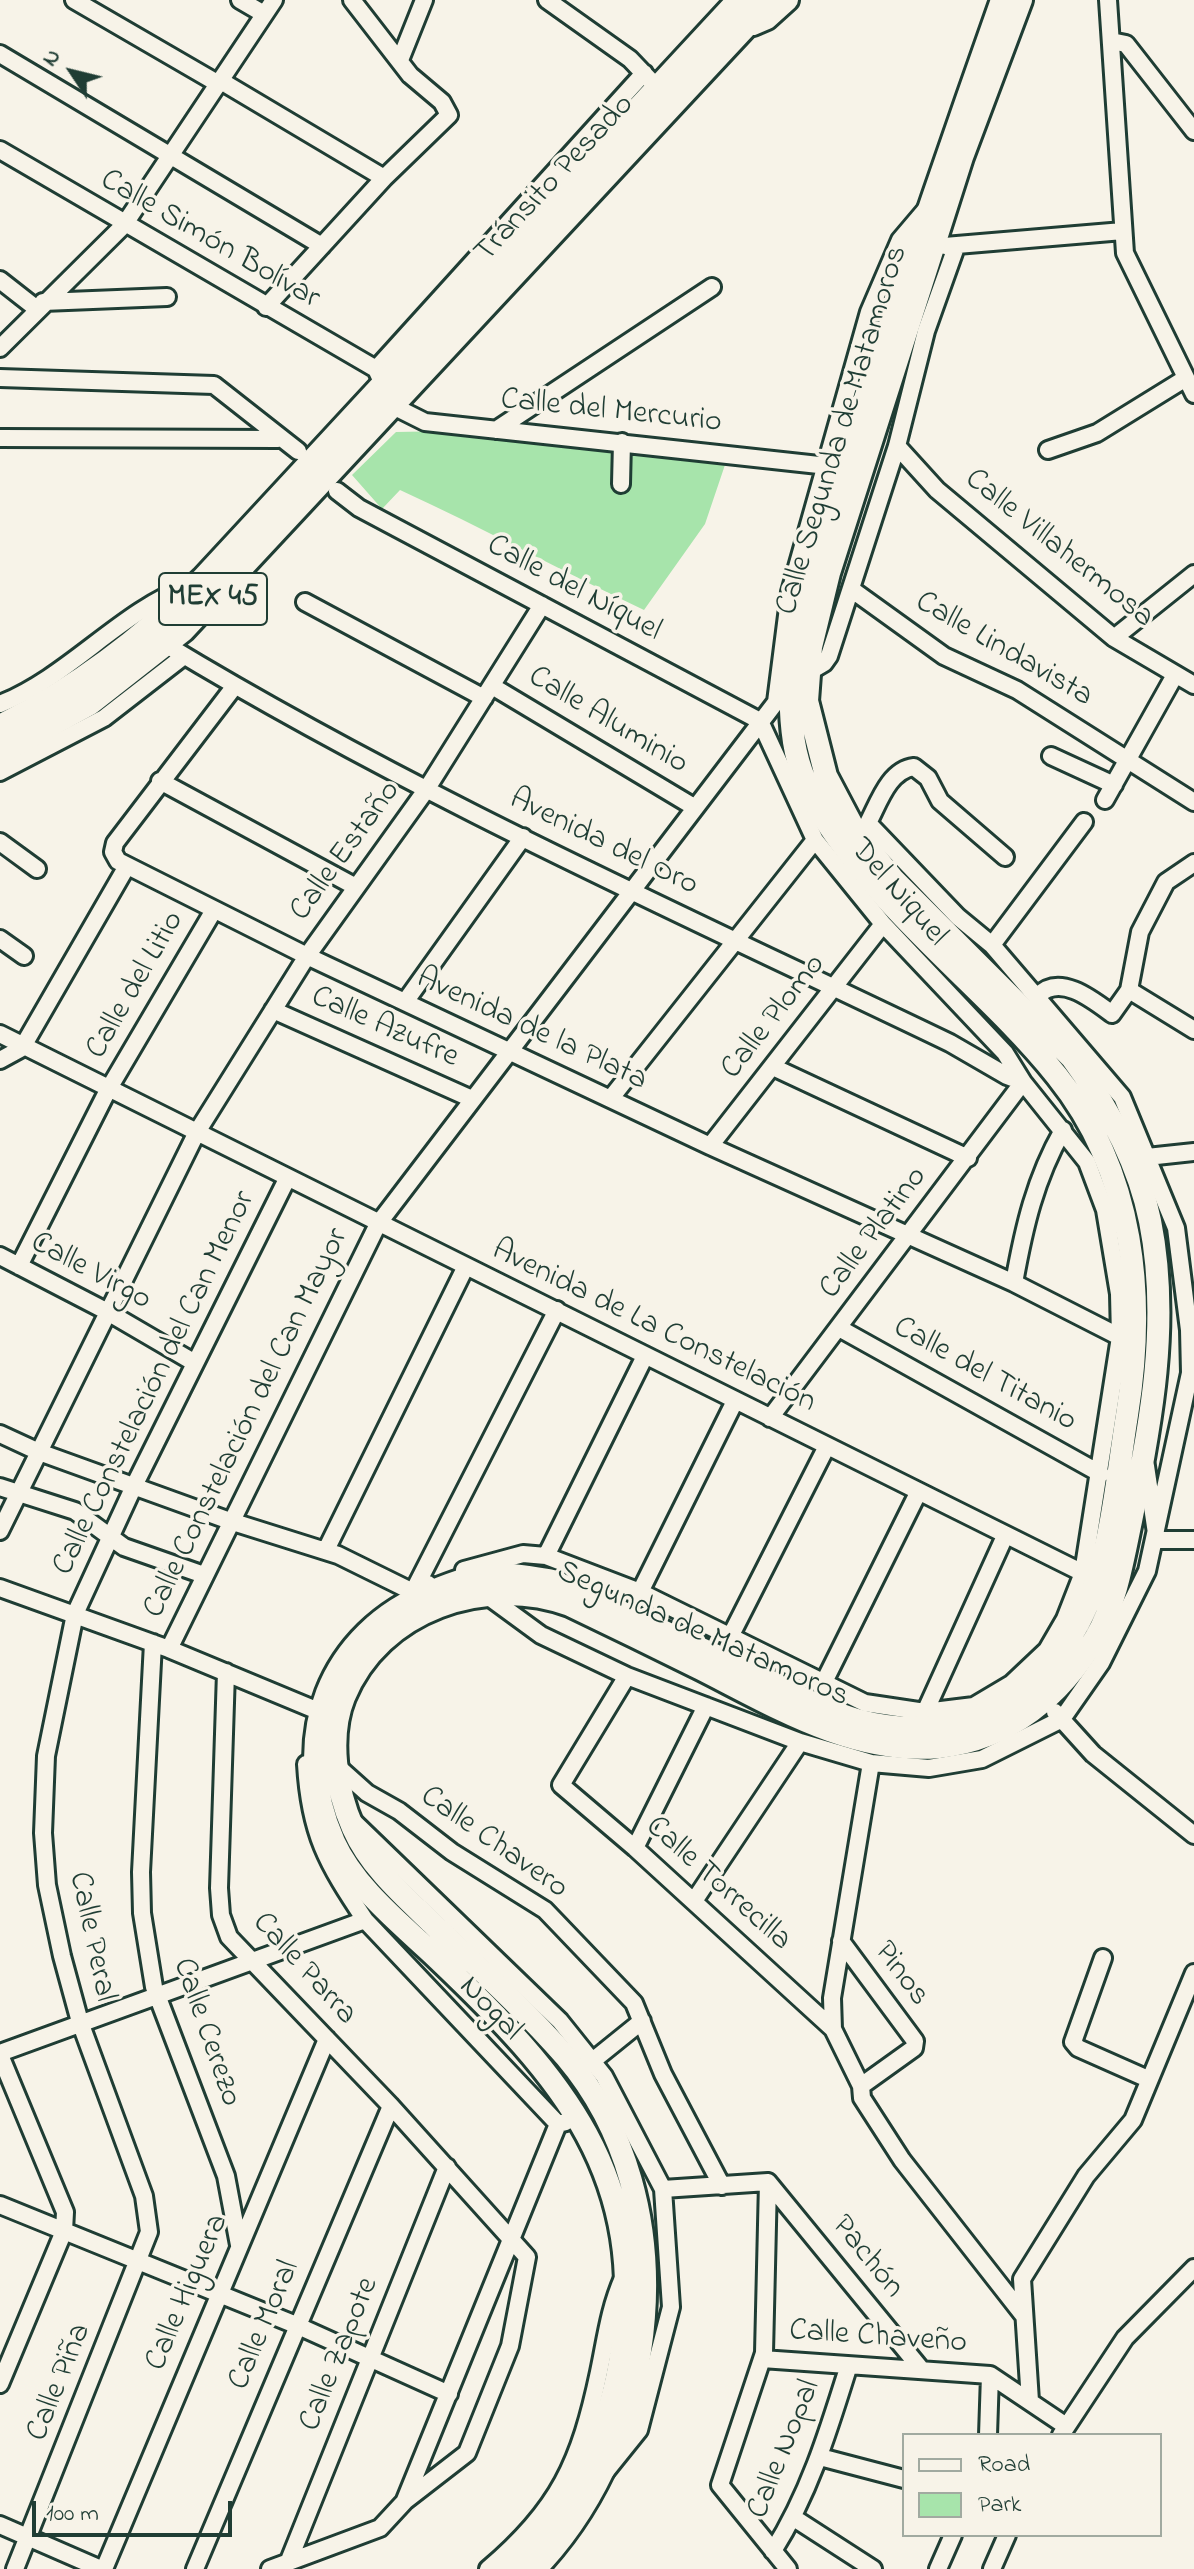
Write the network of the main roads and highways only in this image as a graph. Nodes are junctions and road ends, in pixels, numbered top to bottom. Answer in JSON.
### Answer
{"nodes":[{"id":1,"x":768,"y":0,"type":"edge"},
{"id":2,"x":1002,"y":0,"type":"edge"},
{"id":3,"x":1021,"y":0,"type":"edge"},
{"id":4,"x":736,"y":10,"type":"edge"},
{"id":5,"x":936,"y":245,"type":"junction"},
{"id":6,"x":384,"y":387,"type":"junction"},
{"id":7,"x":801,"y":676,"type":"junction"},
{"id":8,"x":0,"y":728,"type":"edge"},
{"id":9,"x":0,"y":751,"type":"edge"},
{"id":10,"x":420,"y":1599,"type":"junction"},
{"id":11,"x":383,"y":1630,"type":"junction"},
{"id":12,"x":1046,"y":1702,"type":"junction"},
{"id":13,"x":854,"y":1728,"type":"junction"},
{"id":14,"x":594,"y":2472,"type":"junction"},
{"id":15,"x":508,"y":2569,"type":"edge"},
{"id":16,"x":535,"y":2569,"type":"edge"}],
"edges":[{"from":1,"to":4,"type":"main road","name":"Tránsito Pesado","number":"MEX 45"},
{"from":2,"to":5,"type":"main road","name":"Calle Segunda de Matamoros"},
{"from":3,"to":5,"type":"main road","name":"Calle Segunda de Matamoros"},
{"from":4,"to":6,"type":"main road","name":"Tránsito Pesado","number":"MEX 45"},
{"from":4,"to":6,"type":"main road","name":"Tránsito Pesado","number":"MEX 45"},
{"from":5,"to":7,"type":"main road","name":"Calle Segunda de Matamoros"},
{"from":6,"to":8,"type":"main road","number":"MEX 45"},
{"from":6,"to":9,"type":"main road","number":"MEX 45"},
{"from":7,"to":12,"type":"main road","name":"Calle Segunda de Matamoros"},
{"from":7,"to":12,"type":"main road","name":"Calle Segunda de Matamoros"},
{"from":10,"to":11,"type":"main road","name":"Segunda de Matamoros"},
{"from":10,"to":13,"type":"main road","name":"Segunda de Matamoros"},
{"from":10,"to":13,"type":"main road","name":"Segunda de Matamoros"},
{"from":11,"to":14,"type":"main road"},
{"from":11,"to":14,"type":"main road"},
{"from":12,"to":13,"type":"main road","name":"Calle Segunda de Matamoros"},
{"from":14,"to":15,"type":"main road"},
{"from":14,"to":16,"type":"main road"}]}
